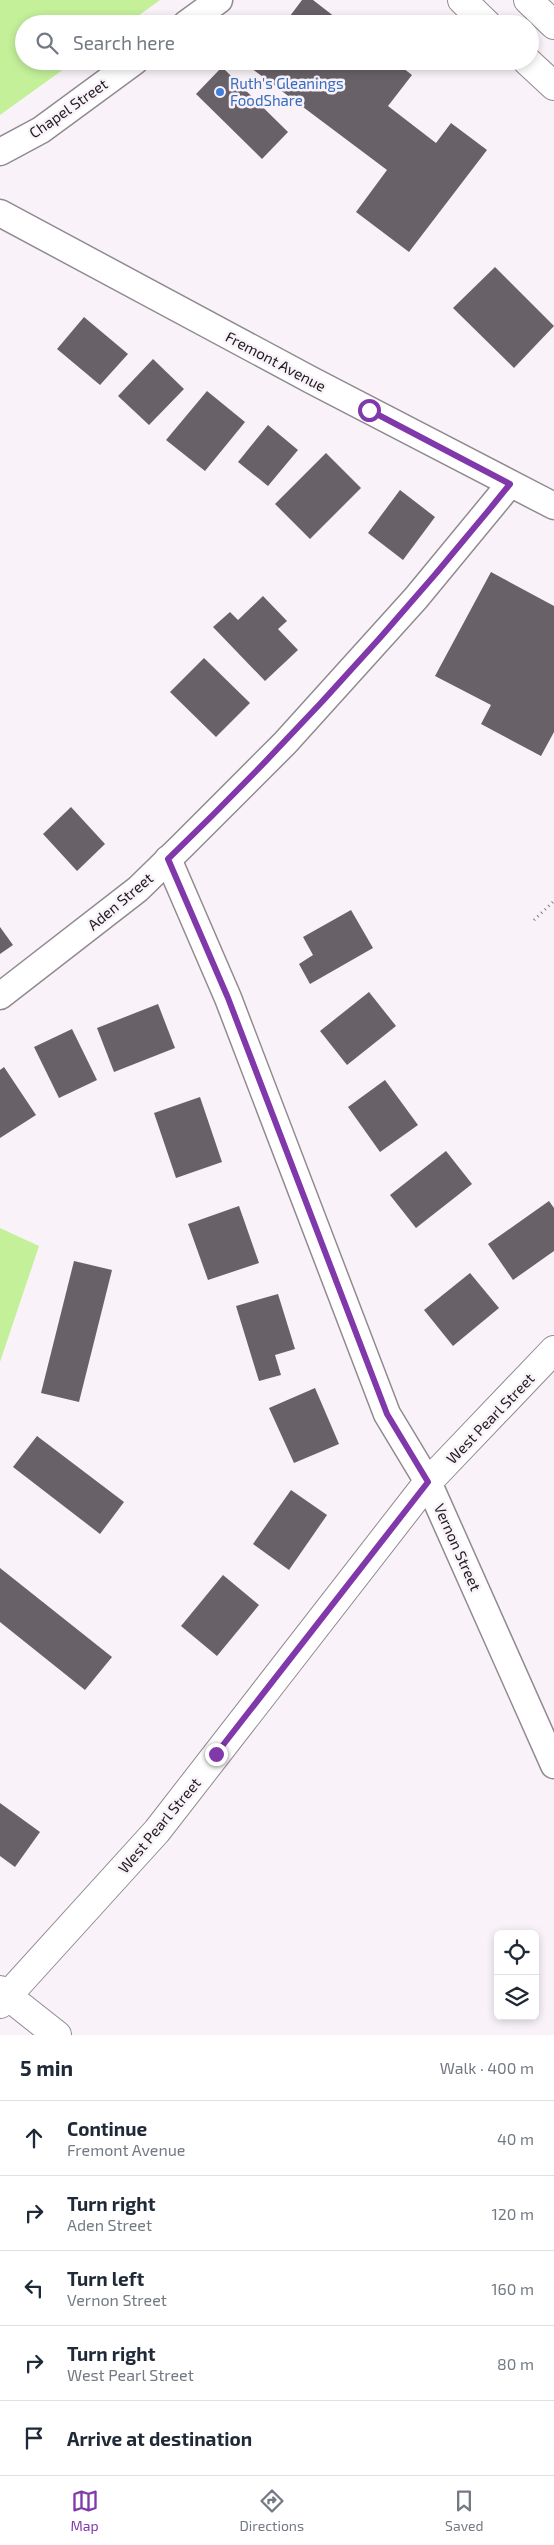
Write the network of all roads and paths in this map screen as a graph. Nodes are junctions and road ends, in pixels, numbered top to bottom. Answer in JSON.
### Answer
{"nodes":[{"id":1,"x":218,"y":0,"type":"edge"},
{"id":2,"x":462,"y":0,"type":"edge"},
{"id":3,"x":528,"y":0,"type":"edge"},
{"id":4,"x":198,"y":15,"type":"edge"},
{"id":5,"x":478,"y":15,"type":"edge"},
{"id":6,"x":554,"y":25,"type":"edge"},
{"id":7,"x":123,"y":70,"type":"edge"},
{"id":8,"x":537,"y":70,"type":"edge"},
{"id":9,"x":554,"y":86,"type":"edge"},
{"id":10,"x":0,"y":152,"type":"edge"},
{"id":11,"x":0,"y":213,"type":"edge"},
{"id":12,"x":510,"y":484,"type":"junction"},
{"id":13,"x":554,"y":506,"type":"edge"},
{"id":14,"x":168,"y":859,"type":"junction"},
{"id":15,"x":554,"y":901,"type":"edge"},
{"id":16,"x":534,"y":920,"type":"dead end"},
{"id":17,"x":0,"y":996,"type":"edge"},
{"id":18,"x":554,"y":1350,"type":"edge"},
{"id":19,"x":428,"y":1482,"type":"junction"},
{"id":20,"x":554,"y":1764,"type":"edge"},
{"id":21,"x":2,"y":1997,"type":"edge"},
{"id":22,"x":57,"y":2035,"type":"edge"}],
"edges":[{"from":1,"to":4,"type":"street"},
{"from":2,"to":5,"type":"street"},
{"from":3,"to":6,"type":"street"},
{"from":7,"to":10,"type":"street","name":"Chapel Street"},
{"from":8,"to":9,"type":"street"},
{"from":11,"to":12,"type":"street","name":"Fremont Avenue"},
{"from":12,"to":13,"type":"street","name":"Fremont Avenue"},
{"from":12,"to":14,"type":"street","name":"Aden Street"},
{"from":14,"to":17,"type":"street","name":"Aden Street"},
{"from":14,"to":19,"type":"street","name":"Vernon Street"},
{"from":15,"to":16,"type":"path"},
{"from":18,"to":19,"type":"street","name":"West Pearl Street"},
{"from":19,"to":20,"type":"street","name":"Vernon Street"},
{"from":19,"to":21,"type":"street","name":"West Pearl Street"},
{"from":21,"to":22,"type":"street"}]}
